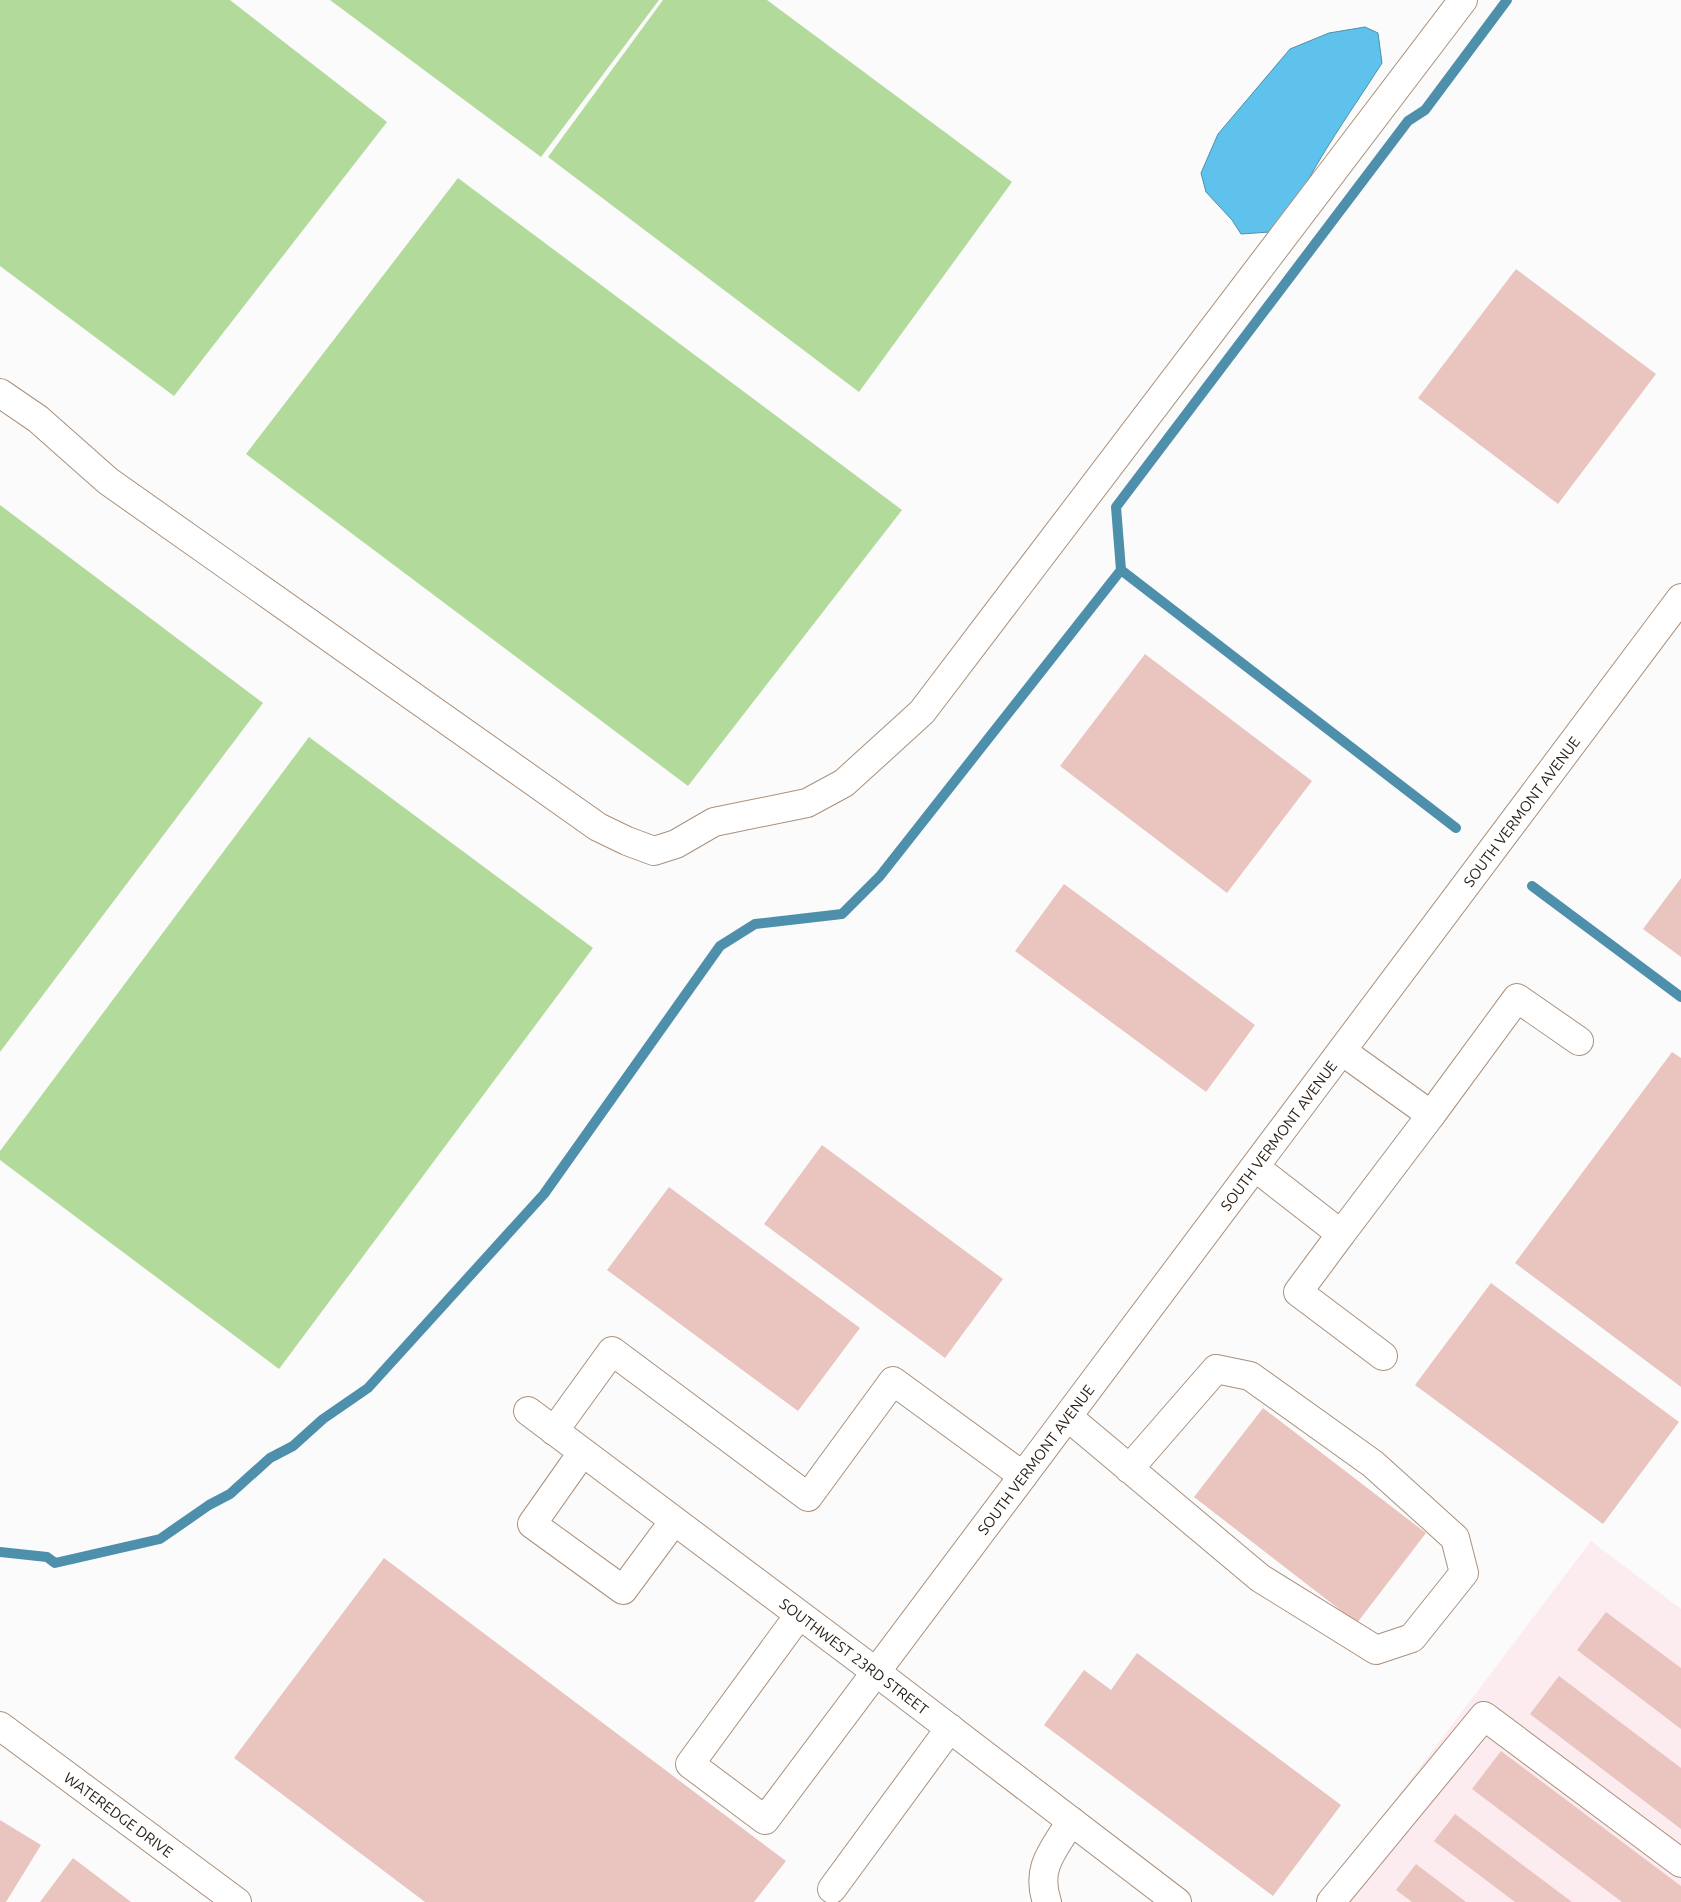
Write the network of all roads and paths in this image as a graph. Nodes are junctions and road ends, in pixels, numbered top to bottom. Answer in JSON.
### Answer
{"nodes":[{"id":1,"x":1462,"y":0,"type":"edge"},
{"id":2,"x":0,"y":393,"type":"edge"},
{"id":3,"x":1681,"y":598,"type":"edge"},
{"id":4,"x":1579,"y":1042,"type":"dead end"},
{"id":5,"x":1342,"y":1051,"type":"junction"},
{"id":6,"x":1431,"y":1115,"type":"junction"},
{"id":7,"x":1255,"y":1167,"type":"junction"},
{"id":8,"x":1341,"y":1234,"type":"junction"},
{"id":9,"x":1382,"y":1356,"type":"dead end"},
{"id":10,"x":528,"y":1411,"type":"dead end"},
{"id":11,"x":1068,"y":1417,"type":"junction"},
{"id":12,"x":554,"y":1431,"type":"junction"},
{"id":13,"x":582,"y":1453,"type":"junction"},
{"id":14,"x":1129,"y":1469,"type":"junction"},
{"id":15,"x":1023,"y":1476,"type":"junction"},
{"id":16,"x":674,"y":1521,"type":"junction"},
{"id":17,"x":800,"y":1615,"type":"junction"},
{"id":18,"x":876,"y":1672,"type":"junction"},
{"id":19,"x":0,"y":1726,"type":"edge"},
{"id":20,"x":950,"y":1728,"type":"junction"},
{"id":21,"x":1071,"y":1821,"type":"junction"},
{"id":22,"x":1681,"y":1863,"type":"edge"},
{"id":23,"x":832,"y":1889,"type":"dead end"},
{"id":24,"x":237,"y":1902,"type":"edge"},
{"id":25,"x":1048,"y":1902,"type":"edge"},
{"id":26,"x":1177,"y":1902,"type":"edge"},
{"id":27,"x":1331,"y":1902,"type":"edge"}],
"edges":[{"from":1,"to":2,"type":"street"},
{"from":3,"to":5,"type":"street","name":"SOUTH VERMONT AVENUE"},
{"from":4,"to":6,"type":"street"},
{"from":5,"to":6,"type":"street"},
{"from":5,"to":7,"type":"street","name":"SOUTH VERMONT AVENUE"},
{"from":6,"to":8,"type":"street"},
{"from":7,"to":8,"type":"street"},
{"from":7,"to":11,"type":"street","name":"SOUTH VERMONT AVENUE"},
{"from":8,"to":9,"type":"street"},
{"from":10,"to":12,"type":"street","name":"SOUTHWEST 23RD STREET"},
{"from":11,"to":14,"type":"street"},
{"from":11,"to":15,"type":"street","name":"SOUTH VERMONT AVENUE"},
{"from":12,"to":13,"type":"street","name":"SOUTHWEST 23RD STREET"},
{"from":12,"to":15,"type":"street"},
{"from":13,"to":16,"type":"street","name":"SOUTHWEST 23RD STREET"},
{"from":13,"to":16,"type":"street"},
{"from":14,"to":14,"type":"street"},
{"from":15,"to":18,"type":"street","name":"SOUTH VERMONT AVENUE"},
{"from":16,"to":17,"type":"street","name":"SOUTHWEST 23RD STREET"},
{"from":17,"to":18,"type":"street","name":"SOUTHWEST 23RD STREET"},
{"from":17,"to":18,"type":"street","name":"SOUTH VERMONT AVENUE"},
{"from":18,"to":20,"type":"street","name":"SOUTHWEST 23RD STREET"},
{"from":19,"to":24,"type":"street","name":"WATEREDGE DRIVE"},
{"from":20,"to":21,"type":"street","name":"SOUTHWEST 23RD STREET"},
{"from":20,"to":23,"type":"street"},
{"from":21,"to":25,"type":"street"},
{"from":21,"to":26,"type":"street","name":"SOUTHWEST 23RD STREET"},
{"from":22,"to":27,"type":"street"}]}
